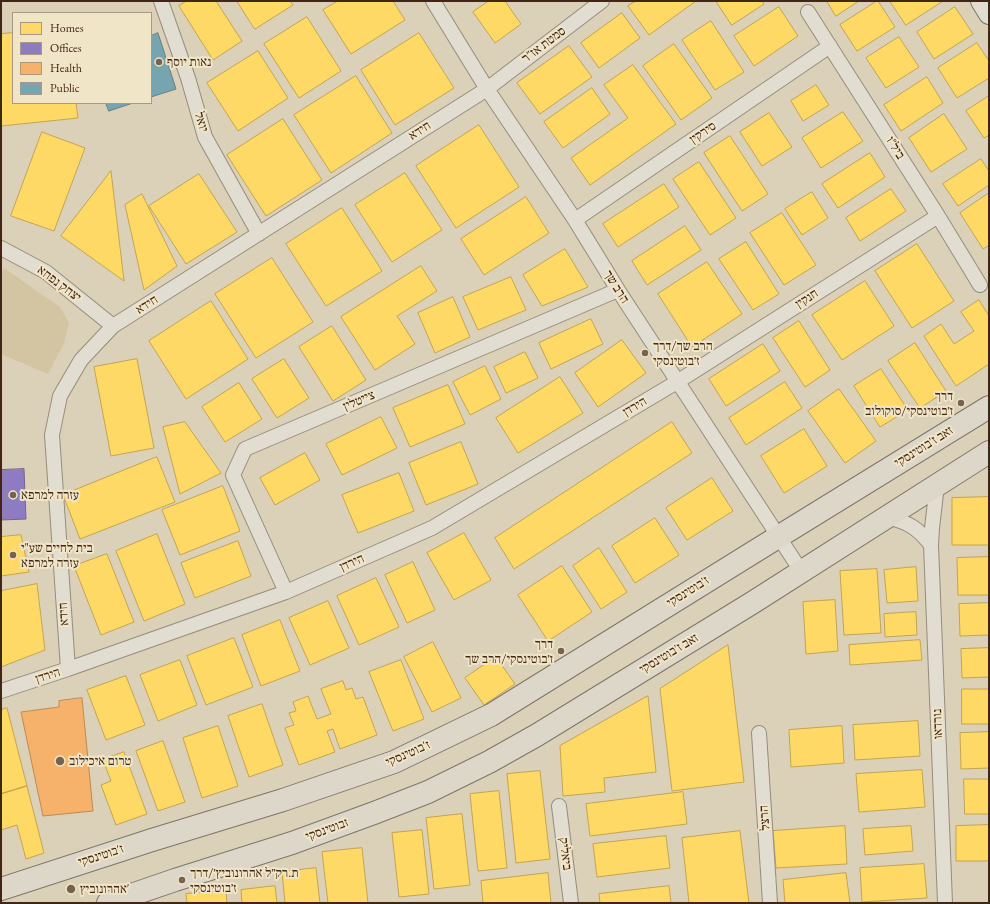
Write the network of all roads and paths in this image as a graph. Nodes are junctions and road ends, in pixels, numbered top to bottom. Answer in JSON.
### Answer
{"nodes":[{"id":1,"x":161,"y":1,"type":"edge"},
{"id":2,"x":433,"y":1,"type":"edge"},
{"id":3,"x":602,"y":1,"type":"edge"},
{"id":4,"x":981,"y":1,"type":"edge"},
{"id":5,"x":808,"y":12,"type":"dead end"},
{"id":6,"x":989,"y":14,"type":"edge"},
{"id":7,"x":830,"y":46,"type":"junction"},
{"id":8,"x":487,"y":89,"type":"junction"},
{"id":9,"x":938,"y":216,"type":"junction"},
{"id":10,"x":575,"y":220,"type":"junction"},
{"id":11,"x":259,"y":234,"type":"junction"},
{"id":12,"x":1,"y":248,"type":"edge"},
{"id":13,"x":980,"y":285,"type":"dead end"},
{"id":14,"x":618,"y":290,"type":"junction"},
{"id":15,"x":113,"y":326,"type":"junction"},
{"id":16,"x":677,"y":382,"type":"junction"},
{"id":17,"x":989,"y":407,"type":"edge"},
{"id":18,"x":989,"y":452,"type":"edge"},
{"id":19,"x":937,"y":485,"type":"junction"},
{"id":20,"x":886,"y":517,"type":"junction"},
{"id":21,"x":778,"y":537,"type":"junction"},
{"id":22,"x":931,"y":545,"type":"junction"},
{"id":23,"x":801,"y":571,"type":"junction"},
{"id":24,"x":286,"y":592,"type":"junction"},
{"id":25,"x":68,"y":669,"type":"junction"},
{"id":26,"x":1,"y":691,"type":"edge"},
{"id":27,"x":759,"y":733,"type":"dead end"},
{"id":28,"x":537,"y":735,"type":"joint"},
{"id":29,"x":559,"y":806,"type":"dead end"},
{"id":30,"x":3,"y":891,"type":"edge"},
{"id":31,"x":108,"y":903,"type":"edge"},
{"id":32,"x":571,"y":903,"type":"edge"},
{"id":33,"x":770,"y":903,"type":"edge"},
{"id":34,"x":945,"y":903,"type":"edge"}],
"edges":[{"from":1,"to":11,"type":"street","name":"יואל"},
{"from":2,"to":8,"type":"street","name":"הרב שך"},
{"from":3,"to":8,"type":"street","name":"סמטת אז\"ר"},
{"from":4,"to":6,"type":"street"},
{"from":5,"to":7,"type":"street","name":"ביל\"ו"},
{"from":7,"to":9,"type":"street","name":"ביל\"ו"},
{"from":7,"to":10,"type":"street","name":"סירקין"},
{"from":8,"to":10,"type":"street","name":"הרב שך"},
{"from":8,"to":11,"type":"street","name":"חידא"},
{"from":9,"to":13,"type":"street","name":"ביל\"ו"},
{"from":9,"to":16,"type":"street","name":"חנקין"},
{"from":10,"to":14,"type":"street","name":"הרב שך"},
{"from":11,"to":15,"type":"street","name":"חידא"},
{"from":12,"to":15,"type":"street","name":"יצחק נפחא"},
{"from":14,"to":16,"type":"street","name":"הרב שך"},
{"from":14,"to":24,"type":"street","name":"צייטלין"},
{"from":15,"to":25,"type":"street","name":"חידא"},
{"from":16,"to":21,"type":"street","name":"הרב שך"},
{"from":16,"to":24,"type":"street","name":"הירדן"},
{"from":17,"to":21,"type":"main road","name":"זאב ז'בוטינסקי"},
{"from":18,"to":19,"type":"main road"},
{"from":19,"to":20,"type":"main road"},
{"from":19,"to":22,"type":"street","name":"נורדאו"},
{"from":20,"to":22,"type":"street"},
{"from":20,"to":23,"type":"main road"},
{"from":21,"to":23,"type":"street","name":"הרב שך"},
{"from":21,"to":30,"type":"main road","name":"ז'בוטינסקי"},
{"from":22,"to":34,"type":"street","name":"נורדאו"},
{"from":23,"to":28,"type":"main road","name":"זאב ז'בוטינסקי"},
{"from":24,"to":25,"type":"street","name":"הירדן"},
{"from":25,"to":26,"type":"street","name":"הירדן"},
{"from":27,"to":33,"type":"street","name":"הרצל"},
{"from":28,"to":31,"type":"main road","name":"זבוטינסקי"},
{"from":29,"to":32,"type":"street","name":"ביאליק"}]}
